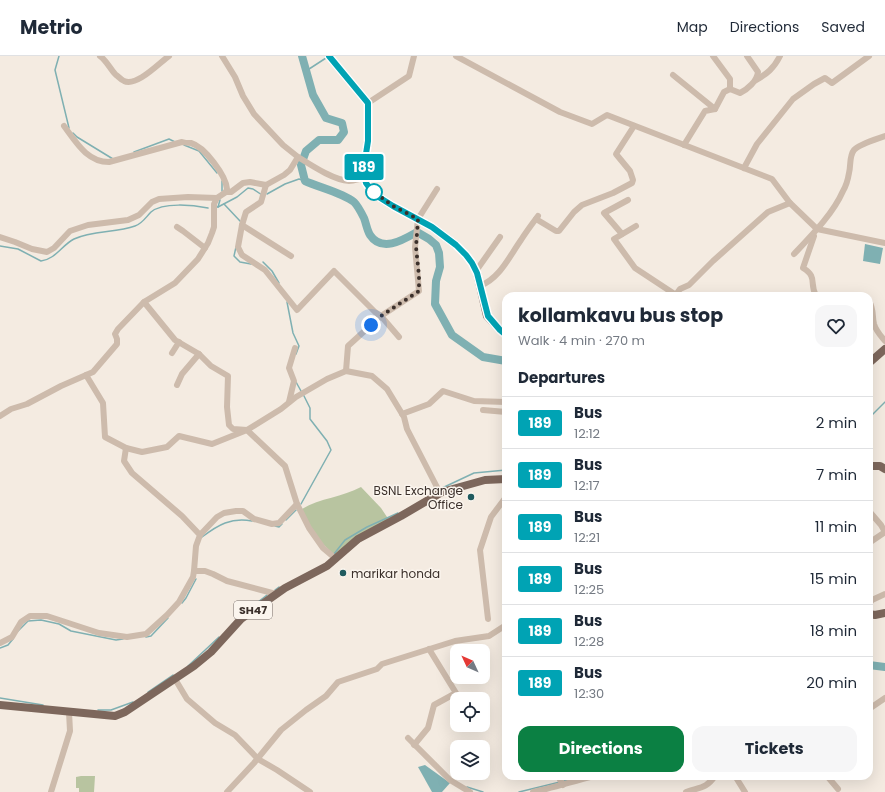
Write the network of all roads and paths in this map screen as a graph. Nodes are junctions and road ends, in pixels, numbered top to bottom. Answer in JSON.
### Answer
{"nodes":[{"id":1,"x":100,"y":56,"type":"edge"},
{"id":2,"x":169,"y":56,"type":"edge"},
{"id":3,"x":222,"y":56,"type":"edge"},
{"id":4,"x":414,"y":56,"type":"edge"},
{"id":5,"x":456,"y":56,"type":"edge"},
{"id":6,"x":713,"y":56,"type":"edge"},
{"id":7,"x":747,"y":56,"type":"edge"},
{"id":8,"x":780,"y":56,"type":"edge"},
{"id":9,"x":869,"y":56,"type":"edge"},
{"id":10,"x":332,"y":57,"type":"edge"},
{"id":11,"x":861,"y":58,"type":"edge"},
{"id":12,"x":673,"y":75,"type":"dead end"},
{"id":13,"x":756,"y":80,"type":"junction"},
{"id":14,"x":730,"y":89,"type":"junction"},
{"id":15,"x":368,"y":103,"type":"junction"},
{"id":16,"x":715,"y":109,"type":"junction"},
{"id":17,"x":64,"y":126,"type":"dead end"},
{"id":18,"x":634,"y":126,"type":"junction"},
{"id":19,"x":885,"y":136,"type":"edge"},
{"id":20,"x":684,"y":145,"type":"junction"},
{"id":21,"x":298,"y":157,"type":"junction"},
{"id":22,"x":744,"y":168,"type":"junction"},
{"id":23,"x":364,"y":178,"type":"junction"},
{"id":24,"x":266,"y":185,"type":"junction"},
{"id":25,"x":437,"y":189,"type":"dead end"},
{"id":26,"x":226,"y":192,"type":"junction"},
{"id":27,"x":217,"y":198,"type":"junction"},
{"id":28,"x":628,"y":200,"type":"dead end"},
{"id":29,"x":790,"y":203,"type":"junction"},
{"id":30,"x":418,"y":220,"type":"junction"},
{"id":31,"x":242,"y":225,"type":"junction"},
{"id":32,"x":636,"y":226,"type":"dead end"},
{"id":33,"x":177,"y":227,"type":"dead end"},
{"id":34,"x":817,"y":229,"type":"junction"},
{"id":35,"x":622,"y":234,"type":"junction"},
{"id":36,"x":0,"y":237,"type":"edge"},
{"id":37,"x":500,"y":237,"type":"dead end"},
{"id":38,"x":885,"y":243,"type":"edge"},
{"id":39,"x":205,"y":248,"type":"junction"},
{"id":40,"x":794,"y":254,"type":"dead end"},
{"id":41,"x":291,"y":256,"type":"dead end"},
{"id":42,"x":476,"y":271,"type":"junction"},
{"id":43,"x":480,"y":286,"type":"junction"},
{"id":44,"x":669,"y":292,"type":"edge"},
{"id":45,"x":678,"y":292,"type":"edge"},
{"id":46,"x":814,"y":292,"type":"edge"},
{"id":47,"x":144,"y":302,"type":"junction"},
{"id":48,"x":873,"y":308,"type":"edge"},
{"id":49,"x":381,"y":316,"type":"junction"},
{"id":50,"x":502,"y":331,"type":"edge"},
{"id":51,"x":400,"y":337,"type":"dead end"},
{"id":52,"x":885,"y":341,"type":"edge"},
{"id":53,"x":179,"y":342,"type":"junction"},
{"id":54,"x":295,"y":348,"type":"dead end"},
{"id":55,"x":885,"y":349,"type":"edge"},
{"id":56,"x":172,"y":353,"type":"dead end"},
{"id":57,"x":199,"y":354,"type":"junction"},
{"id":58,"x":873,"y":360,"type":"edge"},
{"id":59,"x":346,"y":371,"type":"junction"},
{"id":60,"x":86,"y":375,"type":"junction"},
{"id":61,"x":177,"y":385,"type":"dead end"},
{"id":62,"x":290,"y":402,"type":"junction"},
{"id":63,"x":502,"y":402,"type":"edge"},
{"id":64,"x":483,"y":410,"type":"dead end"},
{"id":65,"x":502,"y":412,"type":"edge"},
{"id":66,"x":1,"y":413,"type":"edge"},
{"id":67,"x":402,"y":414,"type":"junction"},
{"id":68,"x":247,"y":430,"type":"junction"},
{"id":69,"x":126,"y":448,"type":"junction"},
{"id":70,"x":873,"y":466,"type":"edge"},
{"id":71,"x":885,"y":469,"type":"edge"},
{"id":72,"x":502,"y":479,"type":"edge"},
{"id":73,"x":440,"y":493,"type":"junction"},
{"id":74,"x":502,"y":502,"type":"edge"},
{"id":75,"x":297,"y":504,"type":"junction"},
{"id":76,"x":873,"y":515,"type":"edge"},
{"id":77,"x":885,"y":532,"type":"edge"},
{"id":78,"x":200,"y":535,"type":"junction"},
{"id":79,"x":873,"y":540,"type":"edge"},
{"id":80,"x":336,"y":559,"type":"junction"},
{"id":81,"x":194,"y":571,"type":"junction"},
{"id":82,"x":276,"y":594,"type":"junction"},
{"id":83,"x":885,"y":594,"type":"edge"},
{"id":84,"x":873,"y":600,"type":"edge"},
{"id":85,"x":885,"y":613,"type":"edge"},
{"id":86,"x":873,"y":615,"type":"edge"},
{"id":87,"x":488,"y":619,"type":"dead end"},
{"id":88,"x":502,"y":628,"type":"edge"},
{"id":89,"x":0,"y":643,"type":"edge"},
{"id":90,"x":429,"y":649,"type":"junction"},
{"id":91,"x":174,"y":679,"type":"junction"},
{"id":92,"x":885,"y":698,"type":"edge"},
{"id":93,"x":0,"y":705,"type":"edge"},
{"id":94,"x":873,"y":706,"type":"edge"},
{"id":95,"x":69,"y":712,"type":"junction"},
{"id":96,"x":408,"y":738,"type":"dead end"},
{"id":97,"x":414,"y":744,"type":"junction"},
{"id":98,"x":258,"y":759,"type":"junction"},
{"id":99,"x":560,"y":780,"type":"edge"},
{"id":100,"x":580,"y":780,"type":"edge"},
{"id":101,"x":712,"y":780,"type":"edge"},
{"id":102,"x":738,"y":780,"type":"edge"},
{"id":103,"x":830,"y":780,"type":"edge"},
{"id":104,"x":563,"y":785,"type":"junction"},
{"id":105,"x":838,"y":789,"type":"dead end"},
{"id":106,"x":52,"y":792,"type":"edge"},
{"id":107,"x":227,"y":792,"type":"edge"},
{"id":108,"x":310,"y":792,"type":"edge"},
{"id":109,"x":470,"y":792,"type":"edge"},
{"id":110,"x":533,"y":792,"type":"edge"},
{"id":111,"x":687,"y":792,"type":"edge"},
{"id":112,"x":745,"y":792,"type":"edge"}],
"edges":[{"from":1,"to":2,"type":"street"},
{"from":3,"to":21,"type":"street"},
{"from":4,"to":15,"type":"street"},
{"from":5,"to":18,"type":"street"},
{"from":6,"to":14,"type":"street"},
{"from":7,"to":13,"type":"street"},
{"from":8,"to":13,"type":"street"},
{"from":9,"to":11,"type":"street"},
{"from":10,"to":15,"type":"main road"},
{"from":11,"to":22,"type":"street"},
{"from":12,"to":16,"type":"street"},
{"from":13,"to":14,"type":"street"},
{"from":14,"to":16,"type":"street"},
{"from":15,"to":23,"type":"main road"},
{"from":16,"to":20,"type":"street"},
{"from":17,"to":26,"type":"street"},
{"from":18,"to":20,"type":"street"},
{"from":18,"to":43,"type":"street"},
{"from":19,"to":34,"type":"street"},
{"from":20,"to":22,"type":"street"},
{"from":21,"to":23,"type":"street"},
{"from":21,"to":24,"type":"street"},
{"from":22,"to":29,"type":"street"},
{"from":23,"to":30,"type":"main road"},
{"from":24,"to":26,"type":"street"},
{"from":24,"to":31,"type":"street"},
{"from":25,"to":30,"type":"street"},
{"from":26,"to":27,"type":"street"},
{"from":27,"to":36,"type":"street"},
{"from":27,"to":39,"type":"street"},
{"from":28,"to":35,"type":"street"},
{"from":29,"to":34,"type":"street"},
{"from":29,"to":45,"type":"street"},
{"from":30,"to":42,"type":"main road"},
{"from":30,"to":49,"type":"street"},
{"from":31,"to":41,"type":"street"},
{"from":31,"to":49,"type":"street"},
{"from":32,"to":35,"type":"street"},
{"from":33,"to":39,"type":"street"},
{"from":34,"to":38,"type":"street"},
{"from":34,"to":40,"type":"street"},
{"from":34,"to":46,"type":"street"},
{"from":35,"to":44,"type":"street"},
{"from":37,"to":42,"type":"street"},
{"from":39,"to":47,"type":"street"},
{"from":42,"to":43,"type":"main road"},
{"from":43,"to":50,"type":"main road"},
{"from":47,"to":53,"type":"street"},
{"from":47,"to":60,"type":"street"},
{"from":48,"to":52,"type":"street"},
{"from":49,"to":51,"type":"street"},
{"from":49,"to":59,"type":"street"},
{"from":53,"to":56,"type":"street"},
{"from":53,"to":57,"type":"street"},
{"from":54,"to":62,"type":"street"},
{"from":55,"to":58,"type":"main road"},
{"from":57,"to":61,"type":"street"},
{"from":57,"to":68,"type":"street"},
{"from":59,"to":62,"type":"street"},
{"from":59,"to":67,"type":"street"},
{"from":60,"to":66,"type":"street"},
{"from":60,"to":69,"type":"street"},
{"from":62,"to":68,"type":"street"},
{"from":63,"to":67,"type":"street"},
{"from":64,"to":65,"type":"street"},
{"from":67,"to":73,"type":"street"},
{"from":68,"to":69,"type":"street"},
{"from":68,"to":75,"type":"street"},
{"from":69,"to":78,"type":"street"},
{"from":70,"to":71,"type":"main road"},
{"from":72,"to":73,"type":"main road","number":"SH47"},
{"from":73,"to":80,"type":"main road","number":"SH47"},
{"from":74,"to":87,"type":"street"},
{"from":75,"to":78,"type":"street"},
{"from":75,"to":80,"type":"street"},
{"from":76,"to":77,"type":"street"},
{"from":77,"to":79,"type":"street"},
{"from":78,"to":81,"type":"street"},
{"from":80,"to":82,"type":"main road","number":"SH47"},
{"from":81,"to":82,"type":"street"},
{"from":81,"to":89,"type":"street"},
{"from":82,"to":91,"type":"main road","number":"SH47"},
{"from":83,"to":84,"type":"street"},
{"from":85,"to":86,"type":"main road"},
{"from":88,"to":90,"type":"street"},
{"from":90,"to":97,"type":"street"},
{"from":90,"to":98,"type":"street"},
{"from":91,"to":95,"type":"main road","number":"SH47"},
{"from":91,"to":98,"type":"street"},
{"from":92,"to":94,"type":"street"},
{"from":93,"to":95,"type":"main road","number":"SH47"},
{"from":95,"to":106,"type":"street"},
{"from":96,"to":97,"type":"street"},
{"from":97,"to":109,"type":"street"},
{"from":98,"to":107,"type":"street"},
{"from":98,"to":108,"type":"street"},
{"from":99,"to":104,"type":"street"},
{"from":100,"to":104,"type":"street"},
{"from":101,"to":111,"type":"street"},
{"from":102,"to":112,"type":"street"},
{"from":103,"to":105,"type":"street"},
{"from":104,"to":110,"type":"street"}]}
